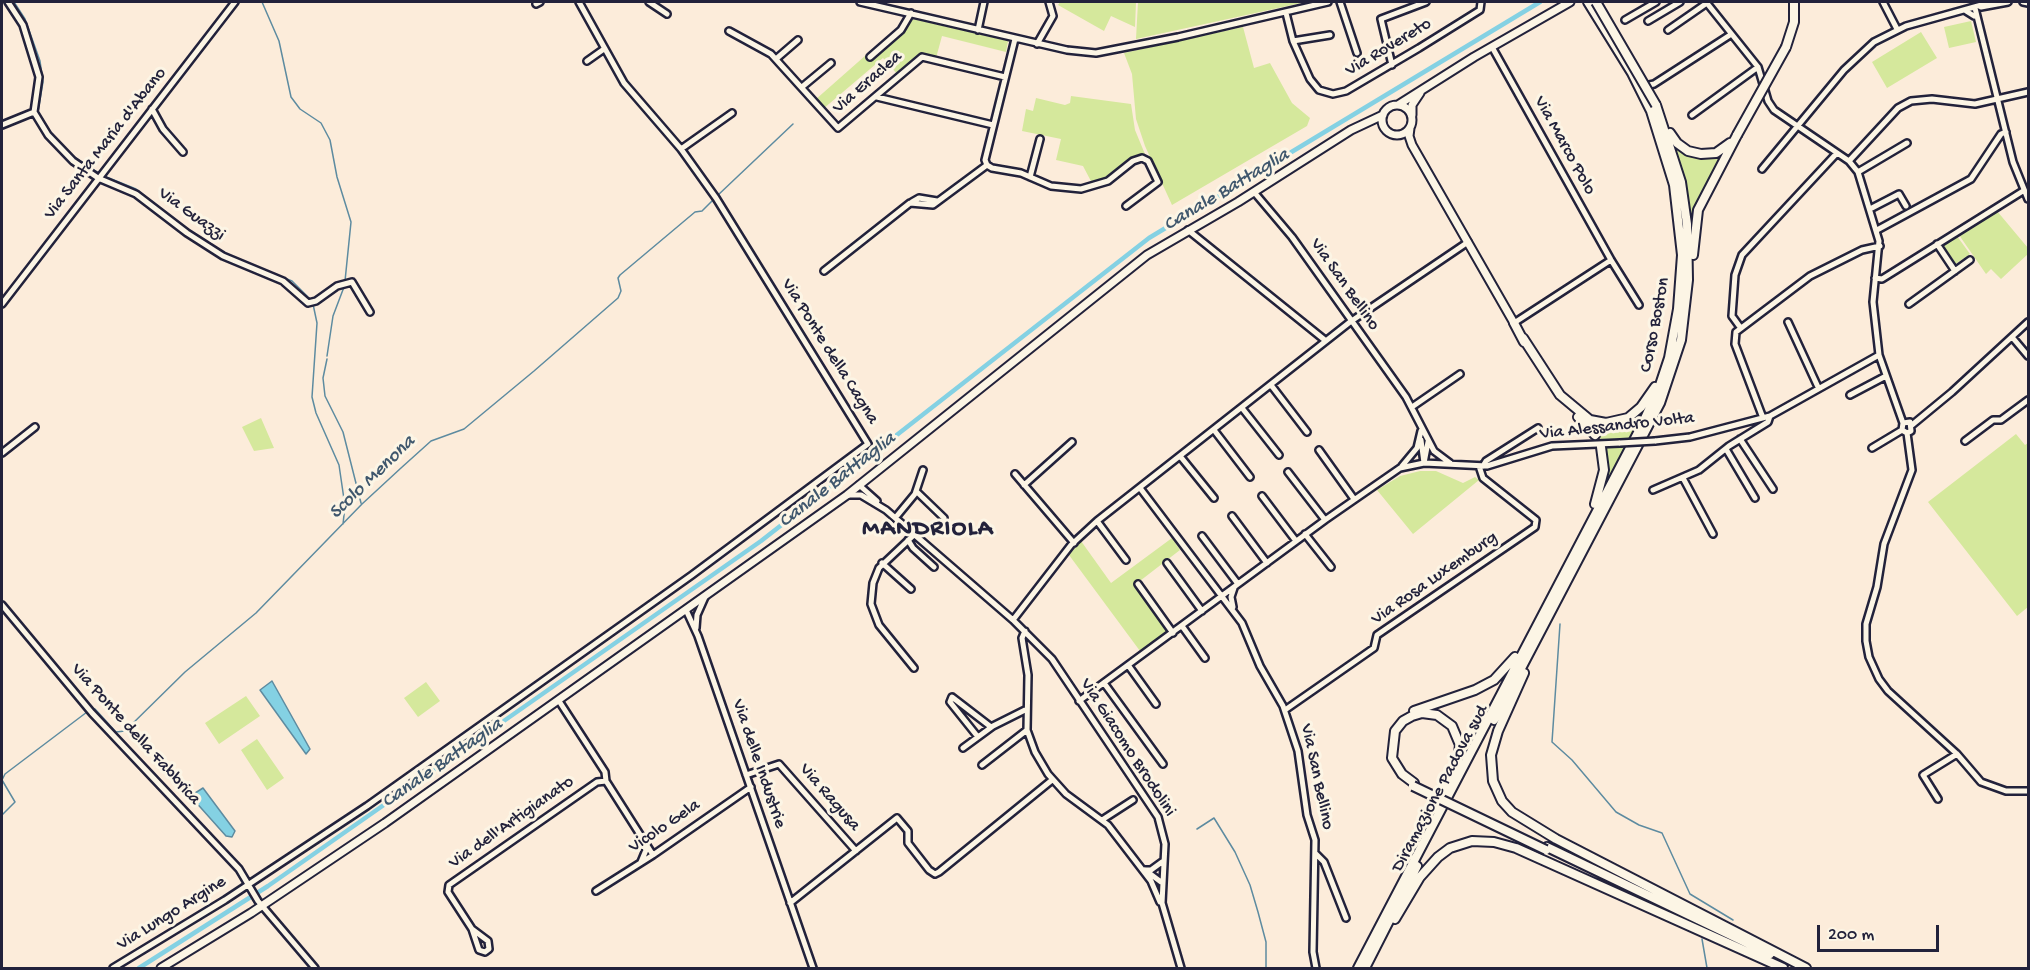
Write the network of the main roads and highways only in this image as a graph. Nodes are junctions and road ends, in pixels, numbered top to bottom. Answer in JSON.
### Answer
{"nodes":[{"id":1,"x":1570,"y":2,"type":"edge"},
{"id":2,"x":1588,"y":2,"type":"edge"},
{"id":3,"x":1596,"y":2,"type":"edge"},
{"id":4,"x":1794,"y":2,"type":"edge"},
{"id":5,"x":1425,"y":88,"type":"junction"},
{"id":6,"x":1398,"y":105,"type":"junction"},
{"id":7,"x":1654,"y":108,"type":"junction"},
{"id":8,"x":1383,"y":115,"type":"junction"},
{"id":9,"x":1412,"y":118,"type":"junction"},
{"id":10,"x":1384,"y":127,"type":"junction"},
{"id":11,"x":1410,"y":128,"type":"junction"},
{"id":12,"x":1399,"y":135,"type":"junction"},
{"id":13,"x":1737,"y":135,"type":"junction"},
{"id":14,"x":1342,"y":136,"type":"junction"},
{"id":15,"x":1412,"y":145,"type":"junction"},
{"id":16,"x":1687,"y":307,"type":"junction"},
{"id":17,"x":1514,"y":323,"type":"joint"},
{"id":18,"x":1523,"y":338,"type":"junction"},
{"id":19,"x":1665,"y":372,"type":"junction"},
{"id":20,"x":1595,"y":435,"type":"dead end"},
{"id":21,"x":1601,"y":447,"type":"dead end"},
{"id":22,"x":1580,"y":543,"type":"junction"},
{"id":23,"x":1544,"y":625,"type":"junction"},
{"id":24,"x":1527,"y":642,"type":"junction"},
{"id":25,"x":1414,"y":785,"type":"junction"},
{"id":26,"x":1423,"y":843,"type":"junction"},
{"id":27,"x":1546,"y":849,"type":"junction"},
{"id":28,"x":161,"y":969,"type":"edge"},
{"id":29,"x":1358,"y":969,"type":"edge"},
{"id":30,"x":1365,"y":969,"type":"edge"},
{"id":31,"x":1783,"y":969,"type":"edge"},
{"id":32,"x":1789,"y":969,"type":"edge"},
{"id":33,"x":1801,"y":969,"type":"edge"},
{"id":34,"x":1806,"y":969,"type":"edge"}],
"edges":[{"from":1,"to":5,"type":"main road"},
{"from":2,"to":7,"type":"highway","name":"Corso Boston"},
{"from":3,"to":7,"type":"highway","name":"Corso Boston","bridge":true},
{"from":4,"to":13,"type":"highway","bridge":true},
{"from":5,"to":6,"type":"main road"},
{"from":5,"to":9,"type":"main road"},
{"from":6,"to":8,"type":"main road"},
{"from":6,"to":9,"type":"main road"},
{"from":7,"to":13,"type":"highway"},
{"from":7,"to":16,"type":"highway","name":"Corso Boston"},
{"from":7,"to":19,"type":"highway","name":"Corso Boston"},
{"from":8,"to":10,"type":"main road"},
{"from":8,"to":14,"type":"main road"},
{"from":9,"to":11,"type":"main road"},
{"from":10,"to":12,"type":"main road"},
{"from":10,"to":14,"type":"main road"},
{"from":11,"to":12,"type":"main road"},
{"from":11,"to":15,"type":"main road"},
{"from":12,"to":15,"type":"main road"},
{"from":13,"to":16,"type":"highway"},
{"from":14,"to":28,"type":"main road"},
{"from":15,"to":17,"type":"main road"},
{"from":16,"to":23,"type":"highway","name":"Corso Boston"},
{"from":17,"to":18,"type":"highway"},
{"from":18,"to":19,"type":"highway"},
{"from":18,"to":20,"type":"highway"},
{"from":19,"to":22,"type":"highway","name":"Corso Boston"},
{"from":21,"to":22,"type":"highway"},
{"from":22,"to":24,"type":"highway","name":"Corso Boston"},
{"from":23,"to":30,"type":"highway","name":"Diramazione Padova sud"},
{"from":23,"to":34,"type":"highway"},
{"from":24,"to":25,"type":"highway"},
{"from":24,"to":26,"type":"highway","name":"Diramazione Padova sud"},
{"from":25,"to":26,"type":"highway"},
{"from":25,"to":27,"type":"highway","bridge":true},
{"from":26,"to":29,"type":"highway","name":"Diramazione Padova sud"},
{"from":27,"to":32,"type":"highway"},
{"from":27,"to":33,"type":"highway"},
{"from":30,"to":31,"type":"highway"}]}
